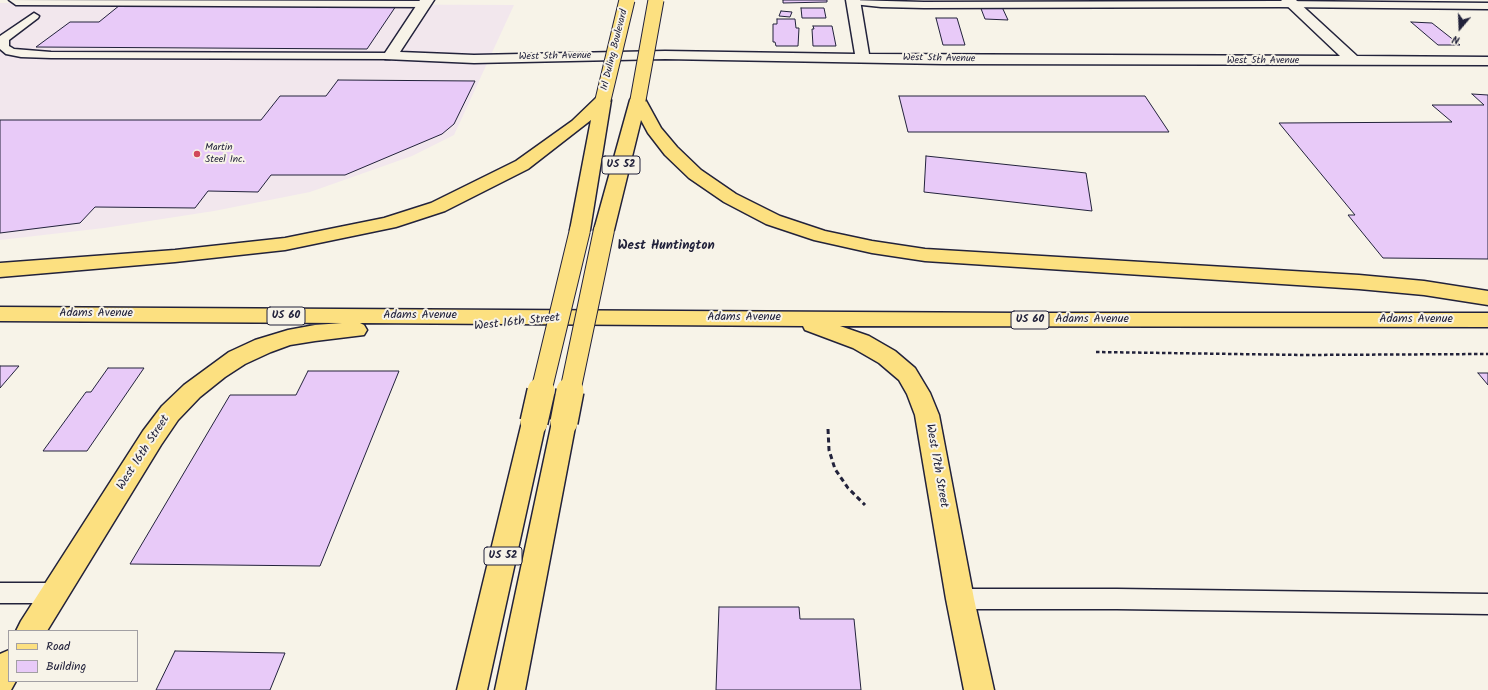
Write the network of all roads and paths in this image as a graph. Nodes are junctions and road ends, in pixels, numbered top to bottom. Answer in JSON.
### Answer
{"nodes":[{"id":1,"x":14,"y":0,"type":"edge"},
{"id":2,"x":627,"y":0,"type":"edge"},
{"id":3,"x":656,"y":0,"type":"edge"},
{"id":4,"x":853,"y":1,"type":"edge"},
{"id":5,"x":426,"y":2,"type":"edge"},
{"id":6,"x":1290,"y":2,"type":"edge"},
{"id":7,"x":1488,"y":6,"type":"edge"},
{"id":8,"x":34,"y":16,"type":"dead end"},
{"id":9,"x":390,"y":56,"type":"junction"},
{"id":10,"x":863,"y":59,"type":"junction"},
{"id":11,"x":1353,"y":61,"type":"junction"},
{"id":12,"x":1488,"y":61,"type":"edge"},
{"id":13,"x":603,"y":100,"type":"junction"},
{"id":14,"x":638,"y":100,"type":"junction"},
{"id":15,"x":0,"y":270,"type":"edge"},
{"id":16,"x":1488,"y":298,"type":"edge"},
{"id":17,"x":0,"y":314,"type":"edge"},
{"id":18,"x":572,"y":317,"type":"junction"},
{"id":19,"x":790,"y":318,"type":"junction"},
{"id":20,"x":1488,"y":320,"type":"edge"},
{"id":21,"x":1096,"y":352,"type":"dead end"},
{"id":22,"x":1488,"y":354,"type":"edge"},
{"id":23,"x":828,"y":429,"type":"dead end"},
{"id":24,"x":865,"y":505,"type":"dead end"},
{"id":25,"x":0,"y":593,"type":"edge"},
{"id":26,"x":55,"y":593,"type":"junction"},
{"id":27,"x":960,"y":599,"type":"junction"},
{"id":28,"x":1488,"y":604,"type":"edge"},
{"id":29,"x":32,"y":630,"type":"edge"},
{"id":30,"x":8,"y":667,"type":"edge"},
{"id":31,"x":0,"y":679,"type":"edge"},
{"id":32,"x":472,"y":690,"type":"edge"},
{"id":33,"x":510,"y":690,"type":"edge"},
{"id":34,"x":979,"y":690,"type":"edge"}],
"edges":[{"from":1,"to":5,"type":"lane"},
{"from":2,"to":13,"type":"main road","name":"Irl Duling Boulevard","number":"US 52","bridge":true},
{"from":3,"to":14,"type":"main road","number":"US 52","bridge":true},
{"from":4,"to":6,"type":"lane"},
{"from":4,"to":10,"type":"street"},
{"from":5,"to":9,"type":"street"},
{"from":6,"to":7,"type":"lane"},
{"from":6,"to":11,"type":"street"},
{"from":8,"to":9,"type":"lane"},
{"from":9,"to":10,"type":"street","name":"West 5th Avenue"},
{"from":10,"to":11,"type":"street","name":"West 5th Avenue"},
{"from":11,"to":12,"type":"street","name":"West 5th Avenue"},
{"from":13,"to":15,"type":"main road"},
{"from":13,"to":32,"type":"main road","number":"US 52","bridge":true},
{"from":14,"to":16,"type":"main road"},
{"from":14,"to":33,"type":"main road","number":"US 52","bridge":true},
{"from":17,"to":18,"type":"main road","name":"Adams Avenue","number":"US 60"},
{"from":18,"to":19,"type":"main road","name":"Adams Avenue","number":"US 60"},
{"from":18,"to":26,"type":"main road","name":"West 16th Street"},
{"from":19,"to":20,"type":"main road","name":"Adams Avenue","number":"US 60"},
{"from":19,"to":27,"type":"main road","name":"West 17th Street"},
{"from":21,"to":22,"type":"path"},
{"from":23,"to":24,"type":"path"},
{"from":25,"to":26,"type":"lane"},
{"from":26,"to":29,"type":"main road","name":"West 16th Street"},
{"from":27,"to":28,"type":"lane"},
{"from":27,"to":34,"type":"main road","name":"West 17th Street"},
{"from":30,"to":31,"type":"main road"}]}
